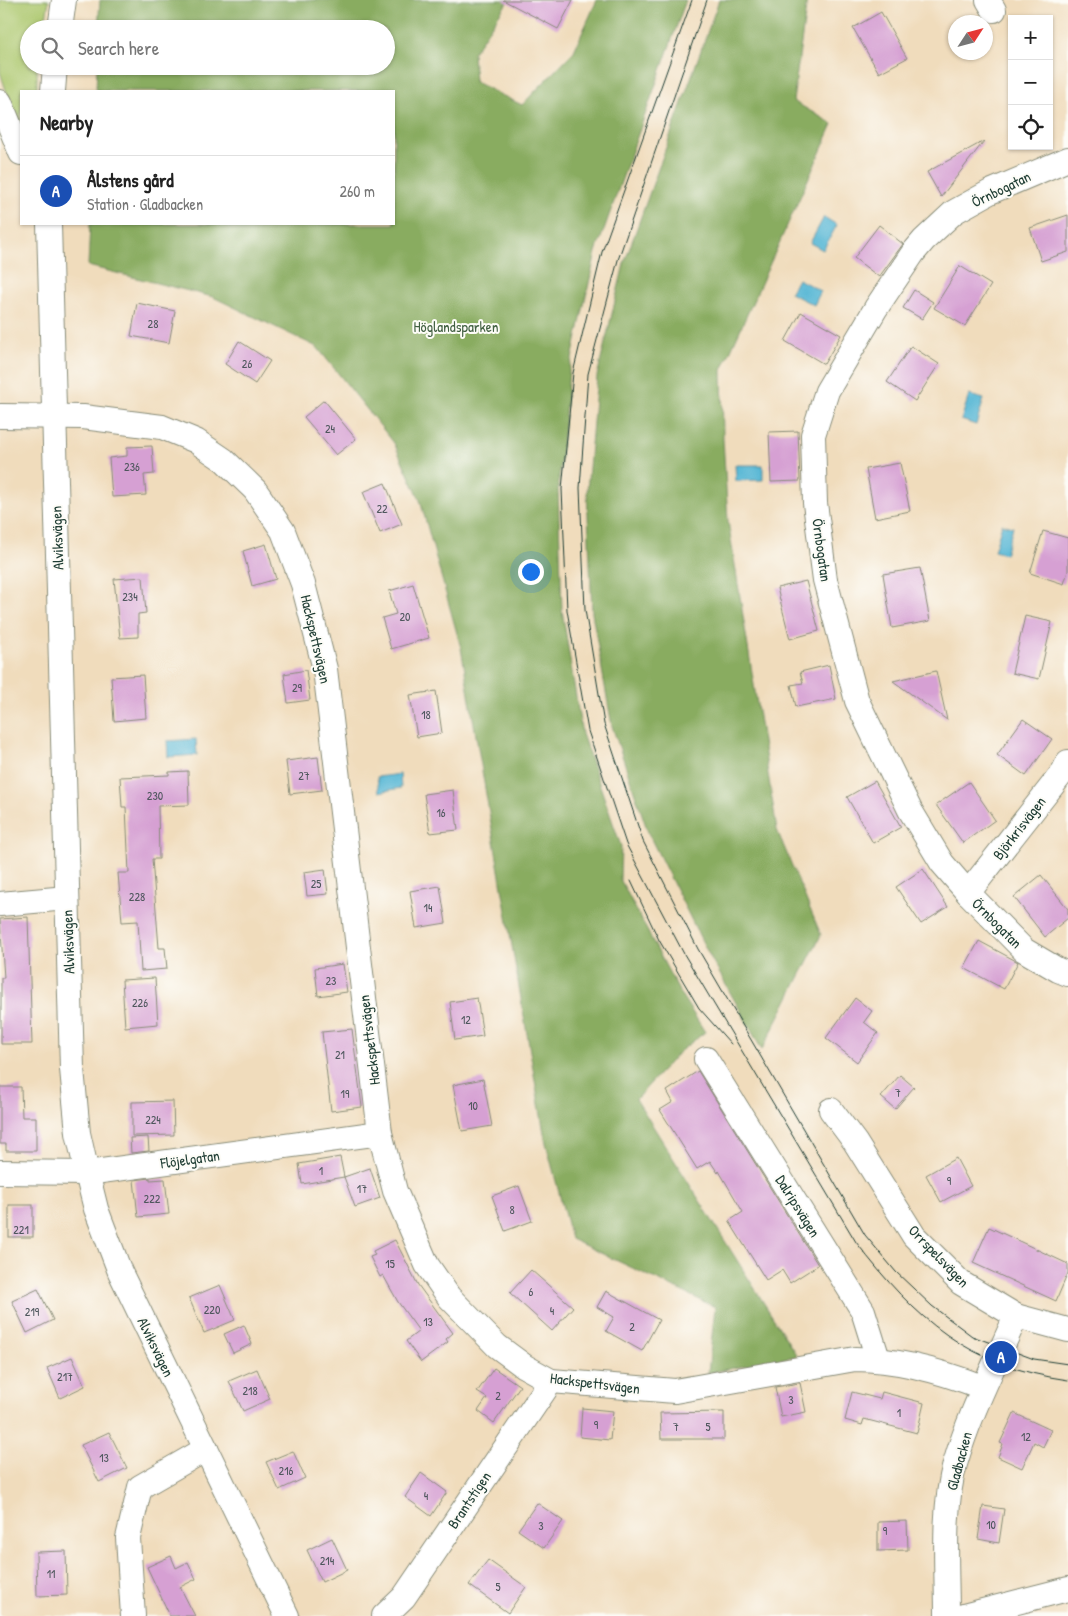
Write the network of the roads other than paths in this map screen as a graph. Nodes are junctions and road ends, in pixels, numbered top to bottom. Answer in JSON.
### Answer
{"nodes":[{"id":1,"x":64,"y":0,"type":"edge"},
{"id":2,"x":61,"y":20,"type":"edge"},
{"id":3,"x":54,"y":75,"type":"edge"},
{"id":4,"x":53,"y":90,"type":"edge"},
{"id":5,"x":0,"y":102,"type":"edge"},
{"id":6,"x":20,"y":151,"type":"edge"},
{"id":7,"x":1068,"y":158,"type":"edge"},
{"id":8,"x":49,"y":225,"type":"edge"},
{"id":9,"x":53,"y":415,"type":"junction"},
{"id":10,"x":0,"y":416,"type":"edge"},
{"id":11,"x":1068,"y":762,"type":"edge"},
{"id":12,"x":968,"y":893,"type":"junction"},
{"id":13,"x":67,"y":898,"type":"junction"},
{"id":14,"x":0,"y":904,"type":"edge"},
{"id":15,"x":1068,"y":974,"type":"edge"},
{"id":16,"x":706,"y":1059,"type":"dead end"},
{"id":17,"x":831,"y":1110,"type":"dead end"},
{"id":18,"x":380,"y":1133,"type":"junction"},
{"id":19,"x":0,"y":1172,"type":"edge"},
{"id":20,"x":87,"y":1173,"type":"junction"},
{"id":21,"x":1016,"y":1316,"type":"junction"},
{"id":22,"x":1068,"y":1330,"type":"edge"},
{"id":23,"x":878,"y":1359,"type":"junction"},
{"id":24,"x":551,"y":1380,"type":"junction"},
{"id":25,"x":982,"y":1387,"type":"junction"},
{"id":26,"x":206,"y":1449,"type":"junction"},
{"id":27,"x":1068,"y":1589,"type":"edge"},
{"id":28,"x":133,"y":1616,"type":"edge"},
{"id":29,"x":287,"y":1616,"type":"edge"},
{"id":30,"x":384,"y":1616,"type":"edge"},
{"id":31,"x":947,"y":1616,"type":"edge"},
{"id":32,"x":963,"y":1616,"type":"edge"}],
"edges":[{"from":1,"to":2,"type":"street"},
{"from":3,"to":4,"type":"street"},
{"from":5,"to":6,"type":"street"},
{"from":7,"to":12,"type":"street","name":"Örnbogatan"},
{"from":8,"to":9,"type":"street","name":"Alviksvägen"},
{"from":9,"to":10,"type":"street","name":"Hackspettsvägen"},
{"from":9,"to":13,"type":"street","name":"Alviksvägen"},
{"from":9,"to":18,"type":"street","name":"Hackspettsvägen"},
{"from":11,"to":12,"type":"street","name":"Björkrisvägen"},
{"from":12,"to":15,"type":"street","name":"Örnbogatan"},
{"from":13,"to":14,"type":"street"},
{"from":13,"to":20,"type":"street","name":"Alviksvägen"},
{"from":16,"to":23,"type":"street","name":"Dalripsvägen"},
{"from":17,"to":21,"type":"street","name":"Orrspelsvägen"},
{"from":18,"to":20,"type":"street","name":"Flöjelgatan"},
{"from":18,"to":24,"type":"street","name":"Hackspettsvägen"},
{"from":19,"to":20,"type":"street","name":"Flöjelgatan"},
{"from":20,"to":26,"type":"street","name":"Alviksvägen"},
{"from":21,"to":22,"type":"street","name":"Orrspelsvägen"},
{"from":21,"to":25,"type":"street","name":"Gladbacken"},
{"from":23,"to":24,"type":"street","name":"Hackspettsvägen"},
{"from":23,"to":25,"type":"street","name":"Hackspettsvägen"},
{"from":24,"to":30,"type":"street","name":"Brantstigen"},
{"from":25,"to":31,"type":"street","name":"Gladbacken"},
{"from":26,"to":28,"type":"street"},
{"from":26,"to":29,"type":"street","name":"Alviksvägen"},
{"from":27,"to":32,"type":"street"}]}
